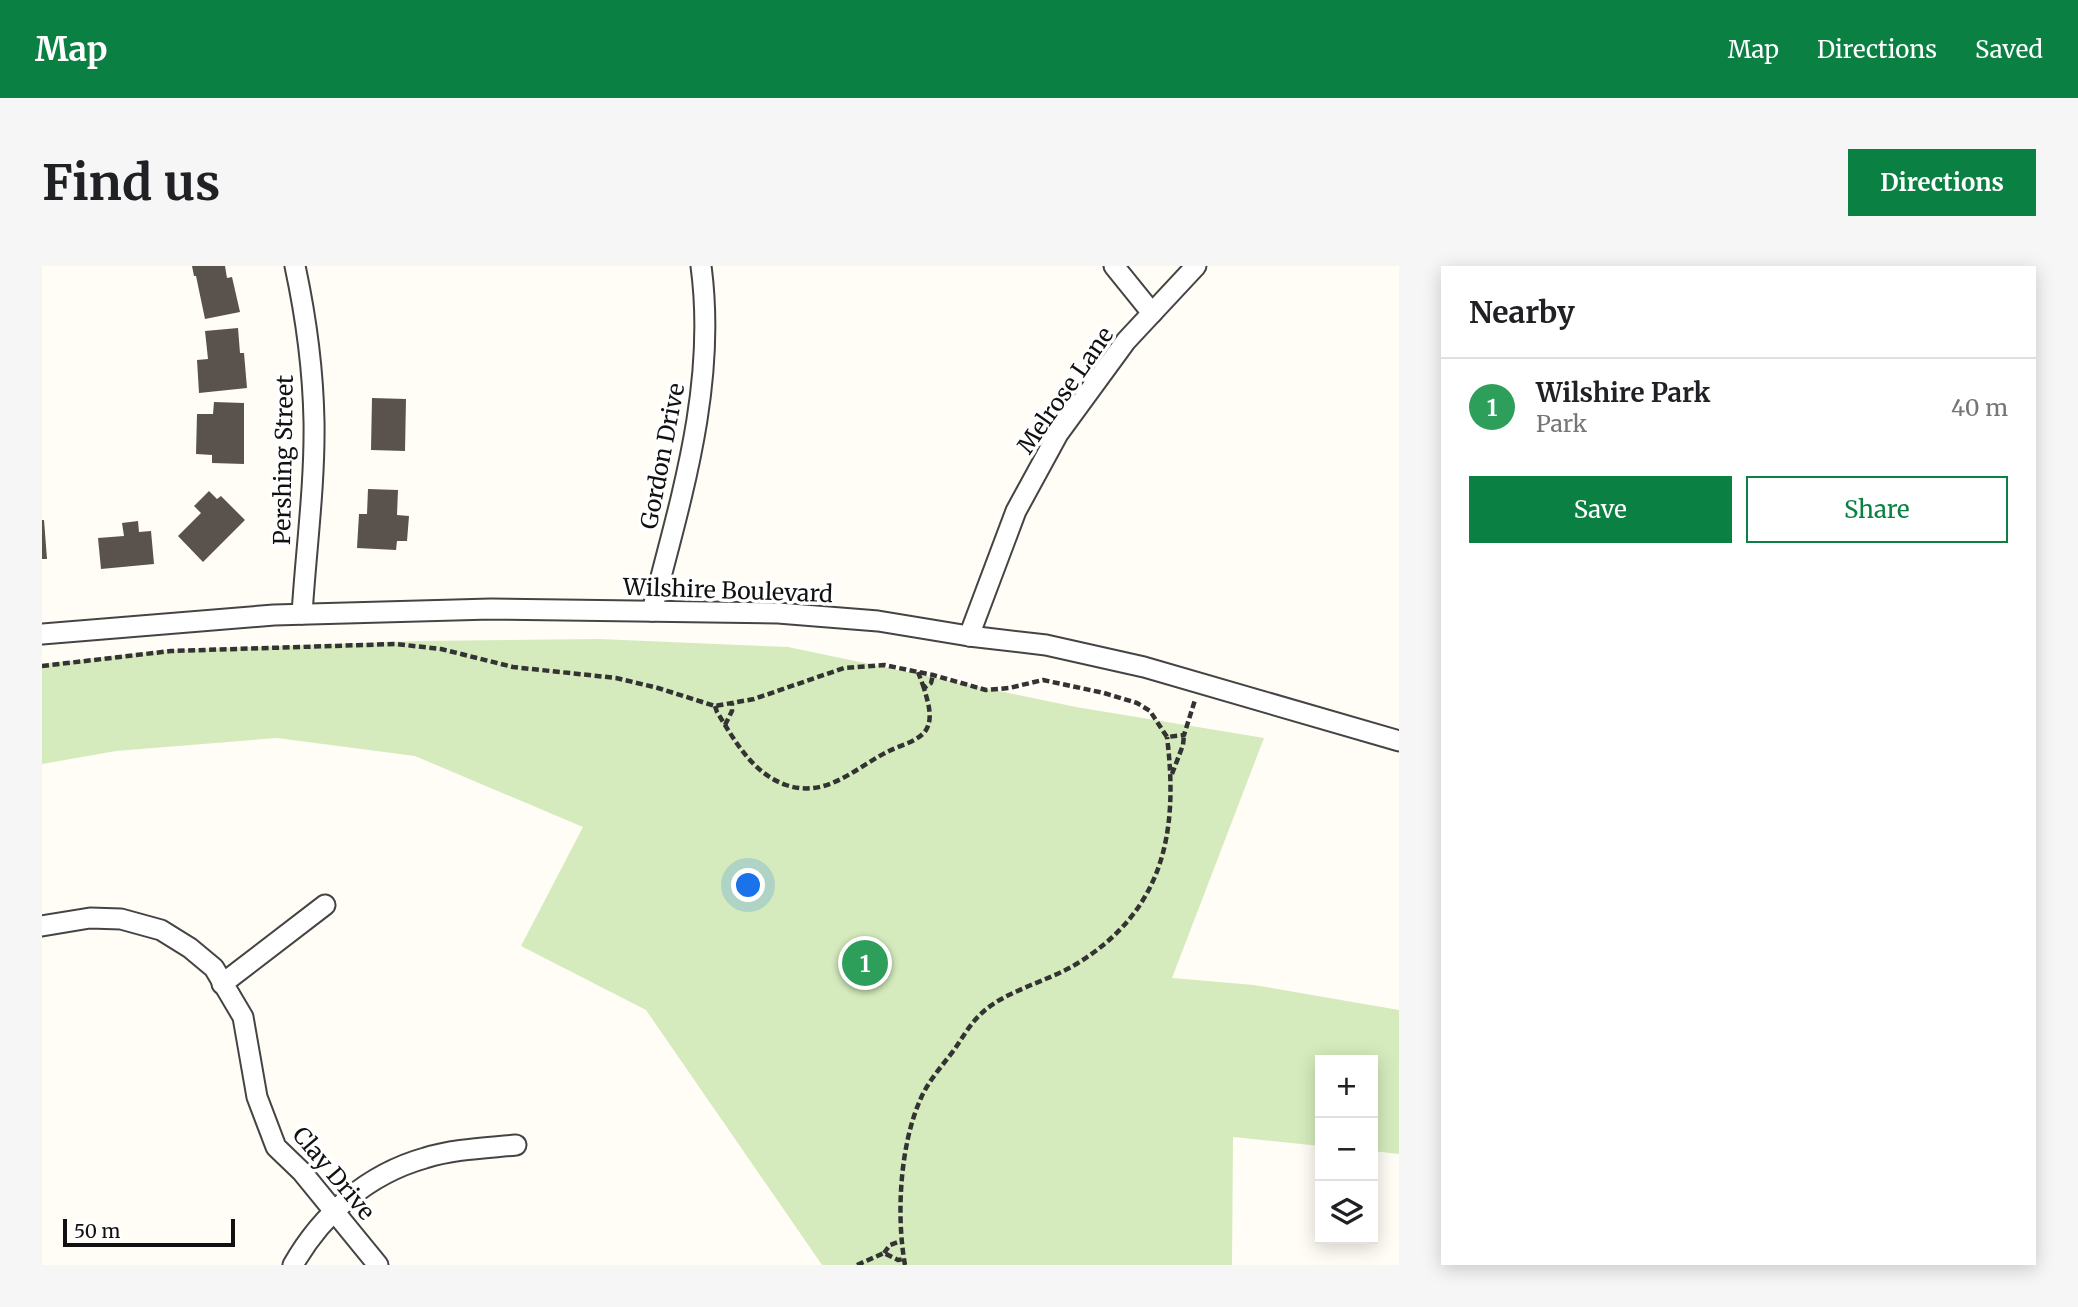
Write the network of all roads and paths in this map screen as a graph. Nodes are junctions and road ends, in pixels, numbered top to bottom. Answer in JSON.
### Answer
{"nodes":[{"id":1,"x":295,"y":266,"type":"edge"},
{"id":2,"x":701,"y":266,"type":"edge"},
{"id":3,"x":1114,"y":266,"type":"edge"},
{"id":4,"x":1196,"y":266,"type":"edge"},
{"id":5,"x":1152,"y":313,"type":"junction"},
{"id":6,"x":652,"y":611,"type":"junction"},
{"id":7,"x":302,"y":614,"type":"junction"},
{"id":8,"x":42,"y":634,"type":"edge"},
{"id":9,"x":969,"y":636,"type":"junction"},
{"id":10,"x":42,"y":666,"type":"edge"},
{"id":11,"x":918,"y":671,"type":"junction"},
{"id":12,"x":933,"y":675,"type":"junction"},
{"id":13,"x":924,"y":688,"type":"junction"},
{"id":14,"x":732,"y":703,"type":"junction"},
{"id":15,"x":715,"y":705,"type":"junction"},
{"id":16,"x":1191,"y":716,"type":"dead end"},
{"id":17,"x":725,"y":725,"type":"junction"},
{"id":18,"x":1184,"y":735,"type":"junction"},
{"id":19,"x":1167,"y":737,"type":"junction"},
{"id":20,"x":1399,"y":741,"type":"edge"},
{"id":21,"x":1172,"y":776,"type":"junction"},
{"id":22,"x":325,"y":905,"type":"dead end"},
{"id":23,"x":42,"y":926,"type":"edge"},
{"id":24,"x":222,"y":984,"type":"junction"},
{"id":25,"x":516,"y":1145,"type":"dead end"},
{"id":26,"x":334,"y":1211,"type":"junction"},
{"id":27,"x":901,"y":1241,"type":"junction"},
{"id":28,"x":884,"y":1253,"type":"junction"},
{"id":29,"x":904,"y":1262,"type":"edge"},
{"id":30,"x":293,"y":1265,"type":"edge"},
{"id":31,"x":378,"y":1265,"type":"edge"},
{"id":32,"x":857,"y":1265,"type":"edge"}],
"edges":[{"from":1,"to":7,"type":"street","name":"Pershing Street"},
{"from":2,"to":6,"type":"street","name":"Gordon Drive"},
{"from":3,"to":5,"type":"street"},
{"from":4,"to":5,"type":"street","name":"Melrose Lane"},
{"from":5,"to":9,"type":"street","name":"Melrose Lane"},
{"from":6,"to":7,"type":"street","name":"Wilshire Boulevard"},
{"from":6,"to":9,"type":"street","name":"Wilshire Boulevard"},
{"from":7,"to":8,"type":"street","name":"Wilshire Boulevard"},
{"from":9,"to":20,"type":"street","name":"Wilshire Boulevard"},
{"from":10,"to":15,"type":"path"},
{"from":11,"to":12,"type":"path"},
{"from":11,"to":13,"type":"path"},
{"from":11,"to":14,"type":"path"},
{"from":12,"to":13,"type":"path"},
{"from":12,"to":19,"type":"path"},
{"from":13,"to":17,"type":"path"},
{"from":14,"to":15,"type":"path"},
{"from":14,"to":17,"type":"path"},
{"from":15,"to":17,"type":"path"},
{"from":16,"to":18,"type":"path"},
{"from":18,"to":19,"type":"path"},
{"from":18,"to":21,"type":"path"},
{"from":19,"to":21,"type":"path"},
{"from":21,"to":27,"type":"path"},
{"from":22,"to":24,"type":"street"},
{"from":23,"to":24,"type":"street","name":"Clay Drive"},
{"from":24,"to":26,"type":"street","name":"Clay Drive"},
{"from":25,"to":26,"type":"street"},
{"from":26,"to":30,"type":"street"},
{"from":26,"to":31,"type":"street","name":"Clay Drive"},
{"from":27,"to":28,"type":"path"},
{"from":27,"to":29,"type":"path"},
{"from":28,"to":29,"type":"path"},
{"from":28,"to":32,"type":"path"}]}
